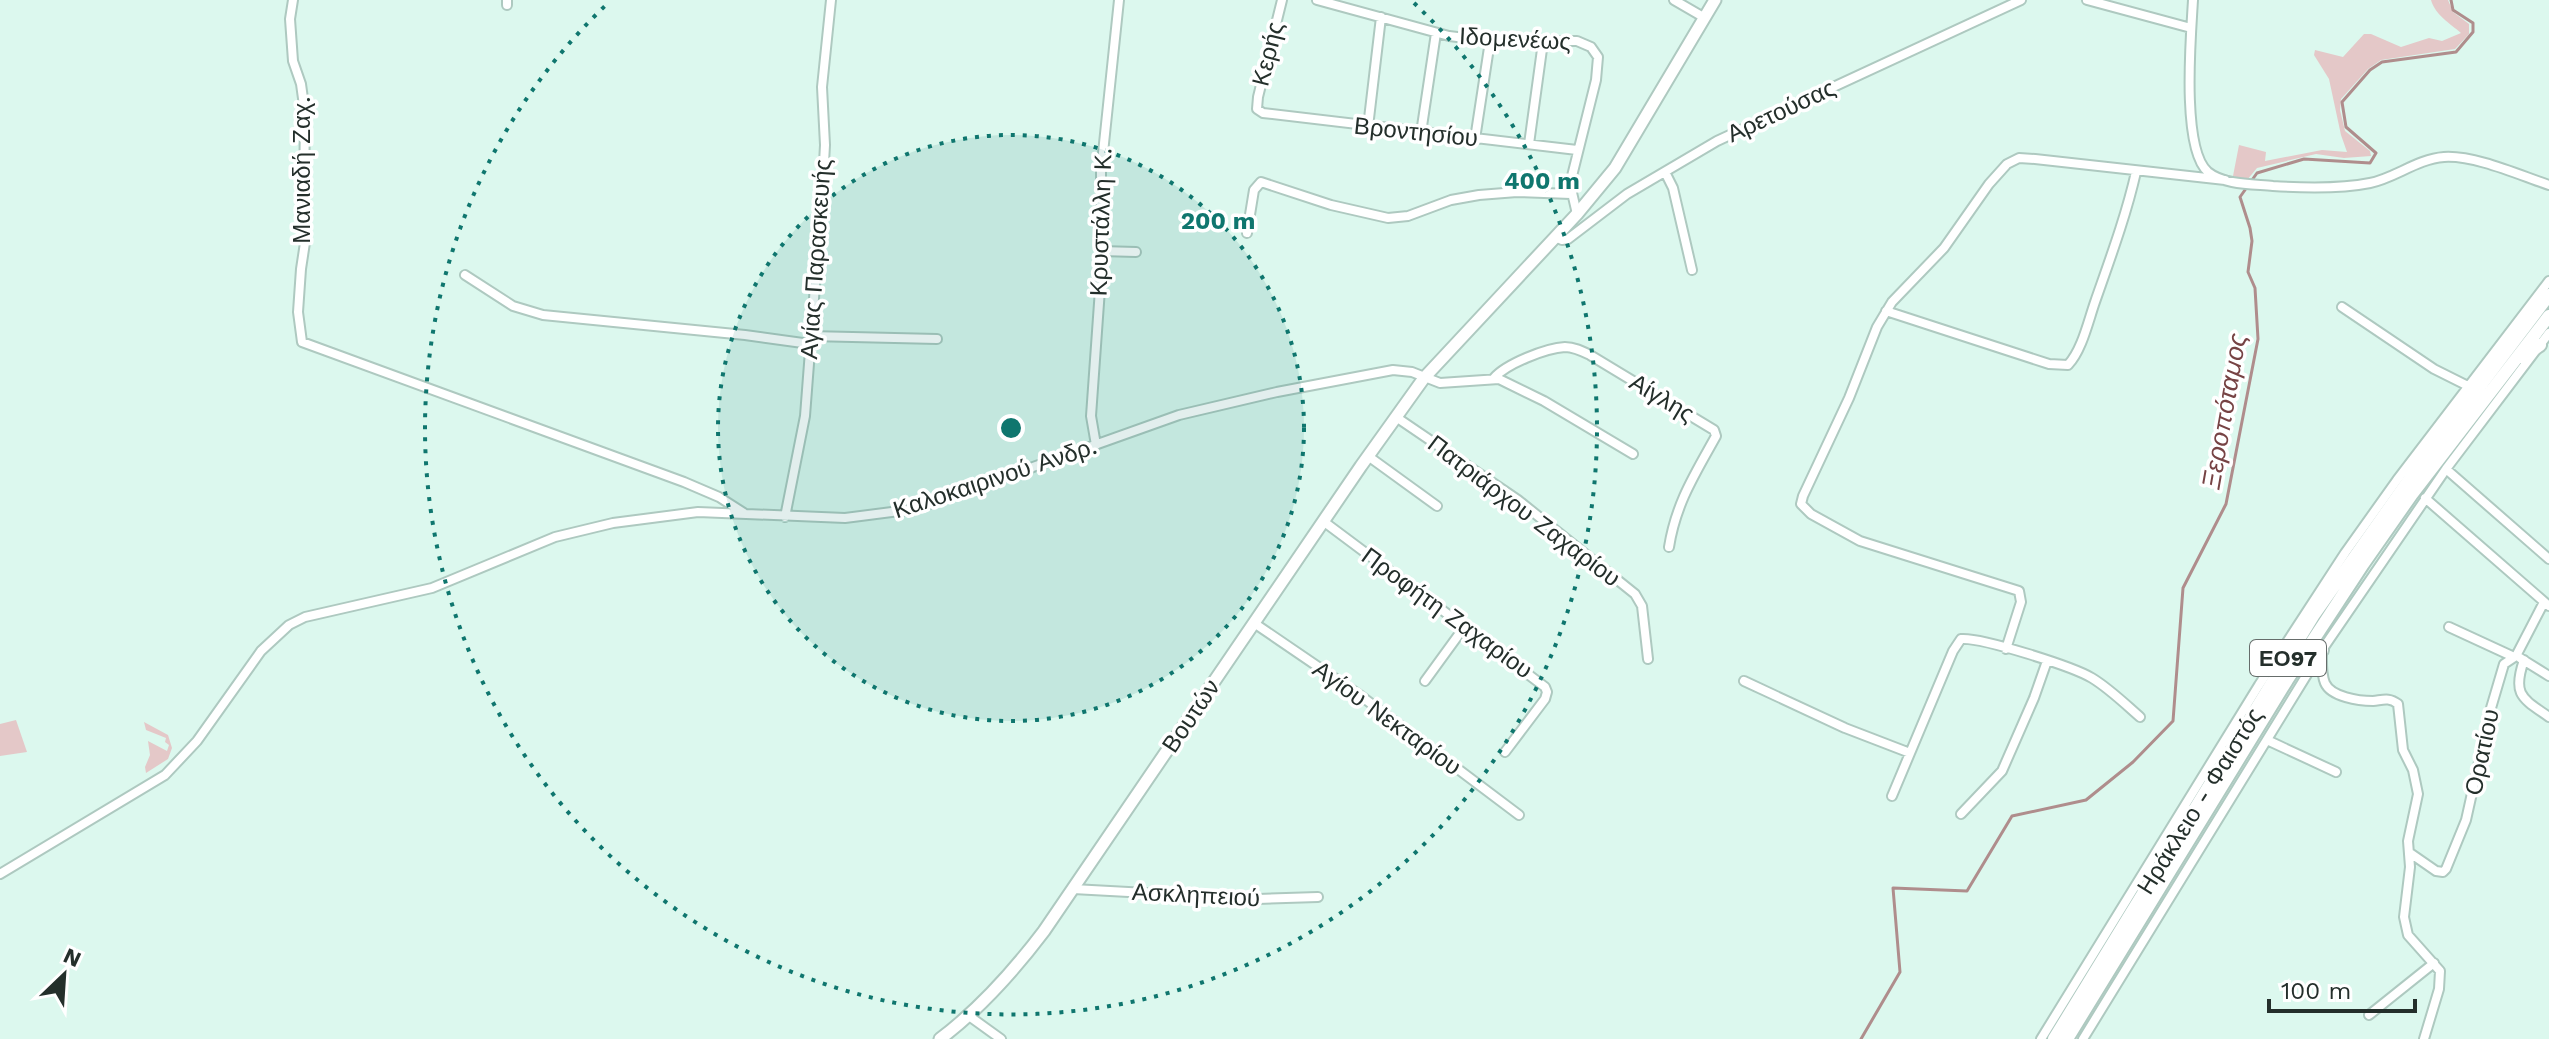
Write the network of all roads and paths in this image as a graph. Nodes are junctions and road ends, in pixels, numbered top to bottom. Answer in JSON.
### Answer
{"nodes":[{"id":1,"x":293,"y":0,"type":"edge"},
{"id":2,"x":831,"y":0,"type":"edge"},
{"id":3,"x":1119,"y":0,"type":"edge"},
{"id":4,"x":1282,"y":0,"type":"edge"},
{"id":5,"x":1317,"y":0,"type":"edge"},
{"id":6,"x":1674,"y":0,"type":"edge"},
{"id":7,"x":1715,"y":0,"type":"edge"},
{"id":8,"x":2021,"y":0,"type":"edge"},
{"id":9,"x":2087,"y":0,"type":"edge"},
{"id":10,"x":2193,"y":0,"type":"edge"},
{"id":11,"x":1381,"y":17,"type":"junction"},
{"id":12,"x":1705,"y":18,"type":"junction"},
{"id":13,"x":2191,"y":28,"type":"junction"},
{"id":14,"x":1436,"y":33,"type":"junction"},
{"id":15,"x":1490,"y":41,"type":"junction"},
{"id":16,"x":1543,"y":42,"type":"junction"},
{"id":17,"x":1257,"y":109,"type":"joint"},
{"id":18,"x":1368,"y":127,"type":"junction"},
{"id":19,"x":1421,"y":133,"type":"junction"},
{"id":20,"x":1475,"y":139,"type":"junction"},
{"id":21,"x":1529,"y":144,"type":"junction"},
{"id":22,"x":1577,"y":150,"type":"junction"},
{"id":23,"x":1665,"y":172,"type":"junction"},
{"id":24,"x":2136,"y":172,"type":"junction"},
{"id":25,"x":2225,"y":180,"type":"junction"},
{"id":26,"x":2549,"y":185,"type":"edge"},
{"id":27,"x":1571,"y":194,"type":"junction"},
{"id":28,"x":1577,"y":214,"type":"junction"},
{"id":29,"x":1247,"y":233,"type":"dead end"},
{"id":30,"x":1555,"y":237,"type":"junction"},
{"id":31,"x":1101,"y":251,"type":"junction"},
{"id":32,"x":1136,"y":252,"type":"dead end"},
{"id":33,"x":1692,"y":270,"type":"dead end"},
{"id":34,"x":465,"y":275,"type":"dead end"},
{"id":35,"x":2549,"y":281,"type":"edge"},
{"id":36,"x":2549,"y":295,"type":"edge"},
{"id":37,"x":2342,"y":307,"type":"dead end"},
{"id":38,"x":1886,"y":311,"type":"junction"},
{"id":39,"x":2549,"y":316,"type":"edge"},
{"id":40,"x":2546,"y":338,"type":"edge"},
{"id":41,"x":937,"y":339,"type":"dead end"},
{"id":42,"x":810,"y":340,"type":"junction"},
{"id":43,"x":2510,"y":366,"type":"junction"},
{"id":44,"x":1424,"y":378,"type":"junction"},
{"id":45,"x":1494,"y":378,"type":"junction"},
{"id":46,"x":2468,"y":386,"type":"junction"},
{"id":47,"x":1396,"y":417,"type":"junction"},
{"id":48,"x":1096,"y":445,"type":"junction"},
{"id":49,"x":1633,"y":454,"type":"dead end"},
{"id":50,"x":1368,"y":456,"type":"junction"},
{"id":51,"x":2446,"y":469,"type":"junction"},
{"id":52,"x":2425,"y":498,"type":"junction"},
{"id":53,"x":1437,"y":506,"type":"dead end"},
{"id":54,"x":747,"y":515,"type":"junction"},
{"id":55,"x":785,"y":517,"type":"junction"},
{"id":56,"x":1323,"y":521,"type":"junction"},
{"id":57,"x":1669,"y":547,"type":"dead end"},
{"id":58,"x":2549,"y":559,"type":"edge"},
{"id":59,"x":2547,"y":604,"type":"edge"},
{"id":60,"x":2307,"y":611,"type":"junction"},
{"id":61,"x":1254,"y":623,"type":"junction"},
{"id":62,"x":1465,"y":626,"type":"junction"},
{"id":63,"x":2449,"y":627,"type":"dead end"},
{"id":64,"x":2293,"y":648,"type":"junction"},
{"id":65,"x":2006,"y":649,"type":"junction"},
{"id":66,"x":2322,"y":650,"type":"junction"},
{"id":67,"x":2518,"y":658,"type":"junction"},
{"id":68,"x":1648,"y":659,"type":"dead end"},
{"id":69,"x":2047,"y":661,"type":"junction"},
{"id":70,"x":2549,"y":676,"type":"edge"},
{"id":71,"x":2282,"y":680,"type":"junction"},
{"id":72,"x":1425,"y":681,"type":"dead end"},
{"id":73,"x":1744,"y":681,"type":"dead end"},
{"id":74,"x":2259,"y":685,"type":"junction"},
{"id":75,"x":2140,"y":717,"type":"dead end"},
{"id":76,"x":2549,"y":717,"type":"edge"},
{"id":77,"x":2267,"y":740,"type":"junction"},
{"id":78,"x":1505,"y":752,"type":"dead end"},
{"id":79,"x":1910,"y":753,"type":"junction"},
{"id":80,"x":2336,"y":772,"type":"dead end"},
{"id":81,"x":1892,"y":796,"type":"dead end"},
{"id":82,"x":1961,"y":814,"type":"dead end"},
{"id":83,"x":1519,"y":815,"type":"dead end"},
{"id":84,"x":2410,"y":853,"type":"junction"},
{"id":85,"x":0,"y":874,"type":"edge"},
{"id":86,"x":1073,"y":889,"type":"junction"},
{"id":87,"x":1318,"y":897,"type":"dead end"},
{"id":88,"x":2434,"y":963,"type":"junction"},
{"id":89,"x":2369,"y":1015,"type":"dead end"},
{"id":90,"x":969,"y":1016,"type":"junction"},
{"id":91,"x":940,"y":1039,"type":"edge"},
{"id":92,"x":1001,"y":1039,"type":"edge"},
{"id":93,"x":2041,"y":1039,"type":"edge"},
{"id":94,"x":2054,"y":1039,"type":"edge"},
{"id":95,"x":2067,"y":1039,"type":"edge"},
{"id":96,"x":2083,"y":1039,"type":"edge"},
{"id":97,"x":2424,"y":1039,"type":"edge"}],
"edges":[{"from":1,"to":54,"type":"street","name":"Μανιαδή Ζαχ."},
{"from":2,"to":42,"type":"street","name":"Αγίας Παρασκευής"},
{"from":3,"to":31,"type":"street","name":"Κρυστάλλη Κ."},
{"from":4,"to":17,"type":"street","name":"Κερής"},
{"from":5,"to":11,"type":"street","name":"Ιδομενέως"},
{"from":6,"to":12,"type":"street"},
{"from":7,"to":12,"type":"main road","name":"Βουτών"},
{"from":8,"to":23,"type":"street","name":"Αρετούσας"},
{"from":9,"to":13,"type":"street"},
{"from":10,"to":13,"type":"street"},
{"from":11,"to":14,"type":"street","name":"Ιδομενέως"},
{"from":11,"to":18,"type":"street"},
{"from":12,"to":28,"type":"main road","name":"Βουτών"},
{"from":13,"to":25,"type":"street"},
{"from":14,"to":15,"type":"street","name":"Ιδομενέως"},
{"from":14,"to":19,"type":"street"},
{"from":15,"to":16,"type":"street","name":"Ιδομενέως"},
{"from":15,"to":20,"type":"street"},
{"from":16,"to":21,"type":"street"},
{"from":16,"to":22,"type":"street","name":"Ιδομενέως"},
{"from":17,"to":18,"type":"street","name":"Βροντησίου"},
{"from":18,"to":19,"type":"street","name":"Βροντησίου"},
{"from":19,"to":20,"type":"street","name":"Βροντησίου"},
{"from":20,"to":21,"type":"street","name":"Βροντησίου"},
{"from":21,"to":22,"type":"street","name":"Βροντησίου"},
{"from":22,"to":27,"type":"street","name":"Ιδομενέως"},
{"from":23,"to":30,"type":"street","name":"Αρετούσας"},
{"from":23,"to":33,"type":"street"},
{"from":24,"to":25,"type":"street"},
{"from":24,"to":38,"type":"street"},
{"from":24,"to":38,"type":"street"},
{"from":25,"to":26,"type":"street"},
{"from":27,"to":28,"type":"street","name":"Ιδομενέως"},
{"from":27,"to":29,"type":"street"},
{"from":28,"to":30,"type":"main road","name":"Βουτών"},
{"from":30,"to":44,"type":"main road","name":"Βουτών"},
{"from":31,"to":32,"type":"street"},
{"from":31,"to":48,"type":"street","name":"Κρυστάλλη Κ."},
{"from":34,"to":42,"type":"street"},
{"from":35,"to":46,"type":"street"},
{"from":36,"to":64,"type":"main road","name":"Ηράκλειο - Φαιστός","number":"ΕΟ97"},
{"from":37,"to":46,"type":"street"},
{"from":38,"to":65,"type":"street"},
{"from":39,"to":43,"type":"main road","name":"Ηράκλειο - Φαιστός","number":"ΕΟ97"},
{"from":40,"to":43,"type":"main road"},
{"from":40,"to":51,"type":"street"},
{"from":41,"to":42,"type":"street"},
{"from":42,"to":55,"type":"street","name":"Αγίας Παρασκευής"},
{"from":43,"to":71,"type":"main road","name":"Ηράκλειο - Φαιστός","number":"ΕΟ97"},
{"from":44,"to":45,"type":"street","name":"Καλοκαιρινού Ανδρ."},
{"from":44,"to":47,"type":"main road","name":"Βουτών"},
{"from":44,"to":48,"type":"street","name":"Καλοκαιρινού Ανδρ."},
{"from":45,"to":49,"type":"street"},
{"from":45,"to":57,"type":"street","name":"Αίγλης"},
{"from":46,"to":60,"type":"street"},
{"from":47,"to":50,"type":"main road","name":"Βουτών"},
{"from":47,"to":68,"type":"street","name":"Πατριάρχου Ζαχαρίου"},
{"from":48,"to":55,"type":"street","name":"Καλοκαιρινού Ανδρ."},
{"from":50,"to":53,"type":"street"},
{"from":50,"to":56,"type":"main road","name":"Βουτών"},
{"from":51,"to":52,"type":"street"},
{"from":51,"to":58,"type":"street"},
{"from":52,"to":59,"type":"street"},
{"from":52,"to":66,"type":"street"},
{"from":54,"to":55,"type":"street","name":"Καλοκαιρινού Ανδρ."},
{"from":54,"to":85,"type":"street","name":"Καλοκαιρινού Ανδρ."},
{"from":56,"to":61,"type":"main road","name":"Βουτών"},
{"from":56,"to":62,"type":"street","name":"Προφήτη Ζαχαρίου"},
{"from":59,"to":67,"type":"street","name":"Ορατίου"},
{"from":60,"to":64,"type":"main road"},
{"from":60,"to":74,"type":"street"},
{"from":61,"to":83,"type":"street","name":"Αγίου Νεκταρίου"},
{"from":61,"to":86,"type":"main road","name":"Βουτών"},
{"from":62,"to":72,"type":"street"},
{"from":62,"to":78,"type":"street","name":"Προφήτη Ζαχαρίου"},
{"from":63,"to":67,"type":"street"},
{"from":64,"to":71,"type":"main road","name":"Ηράκλειο - Φαιστός","number":"ΕΟ97"},
{"from":65,"to":69,"type":"street"},
{"from":65,"to":79,"type":"street"},
{"from":66,"to":71,"type":"main road"},
{"from":66,"to":77,"type":"street"},
{"from":66,"to":84,"type":"street"},
{"from":67,"to":70,"type":"street"},
{"from":67,"to":76,"type":"street"},
{"from":67,"to":84,"type":"street","name":"Ορατίου"},
{"from":69,"to":75,"type":"street"},
{"from":69,"to":82,"type":"street"},
{"from":71,"to":74,"type":"main road"},
{"from":71,"to":94,"type":"main road","name":"Ηράκλειο - Φαιστός","number":"ΕΟ97"},
{"from":71,"to":95,"type":"main road","name":"Ηράκλειο - Φαιστός","number":"ΕΟ97"},
{"from":73,"to":79,"type":"street"},
{"from":74,"to":93,"type":"street"},
{"from":77,"to":80,"type":"street"},
{"from":77,"to":96,"type":"street"},
{"from":79,"to":81,"type":"street"},
{"from":84,"to":88,"type":"street"},
{"from":86,"to":87,"type":"street","name":"Ασκληπειού"},
{"from":86,"to":90,"type":"main road","name":"Βουτών"},
{"from":88,"to":89,"type":"street"},
{"from":88,"to":97,"type":"street"},
{"from":90,"to":91,"type":"main road","name":"Βουτών"},
{"from":90,"to":92,"type":"street"}]}
